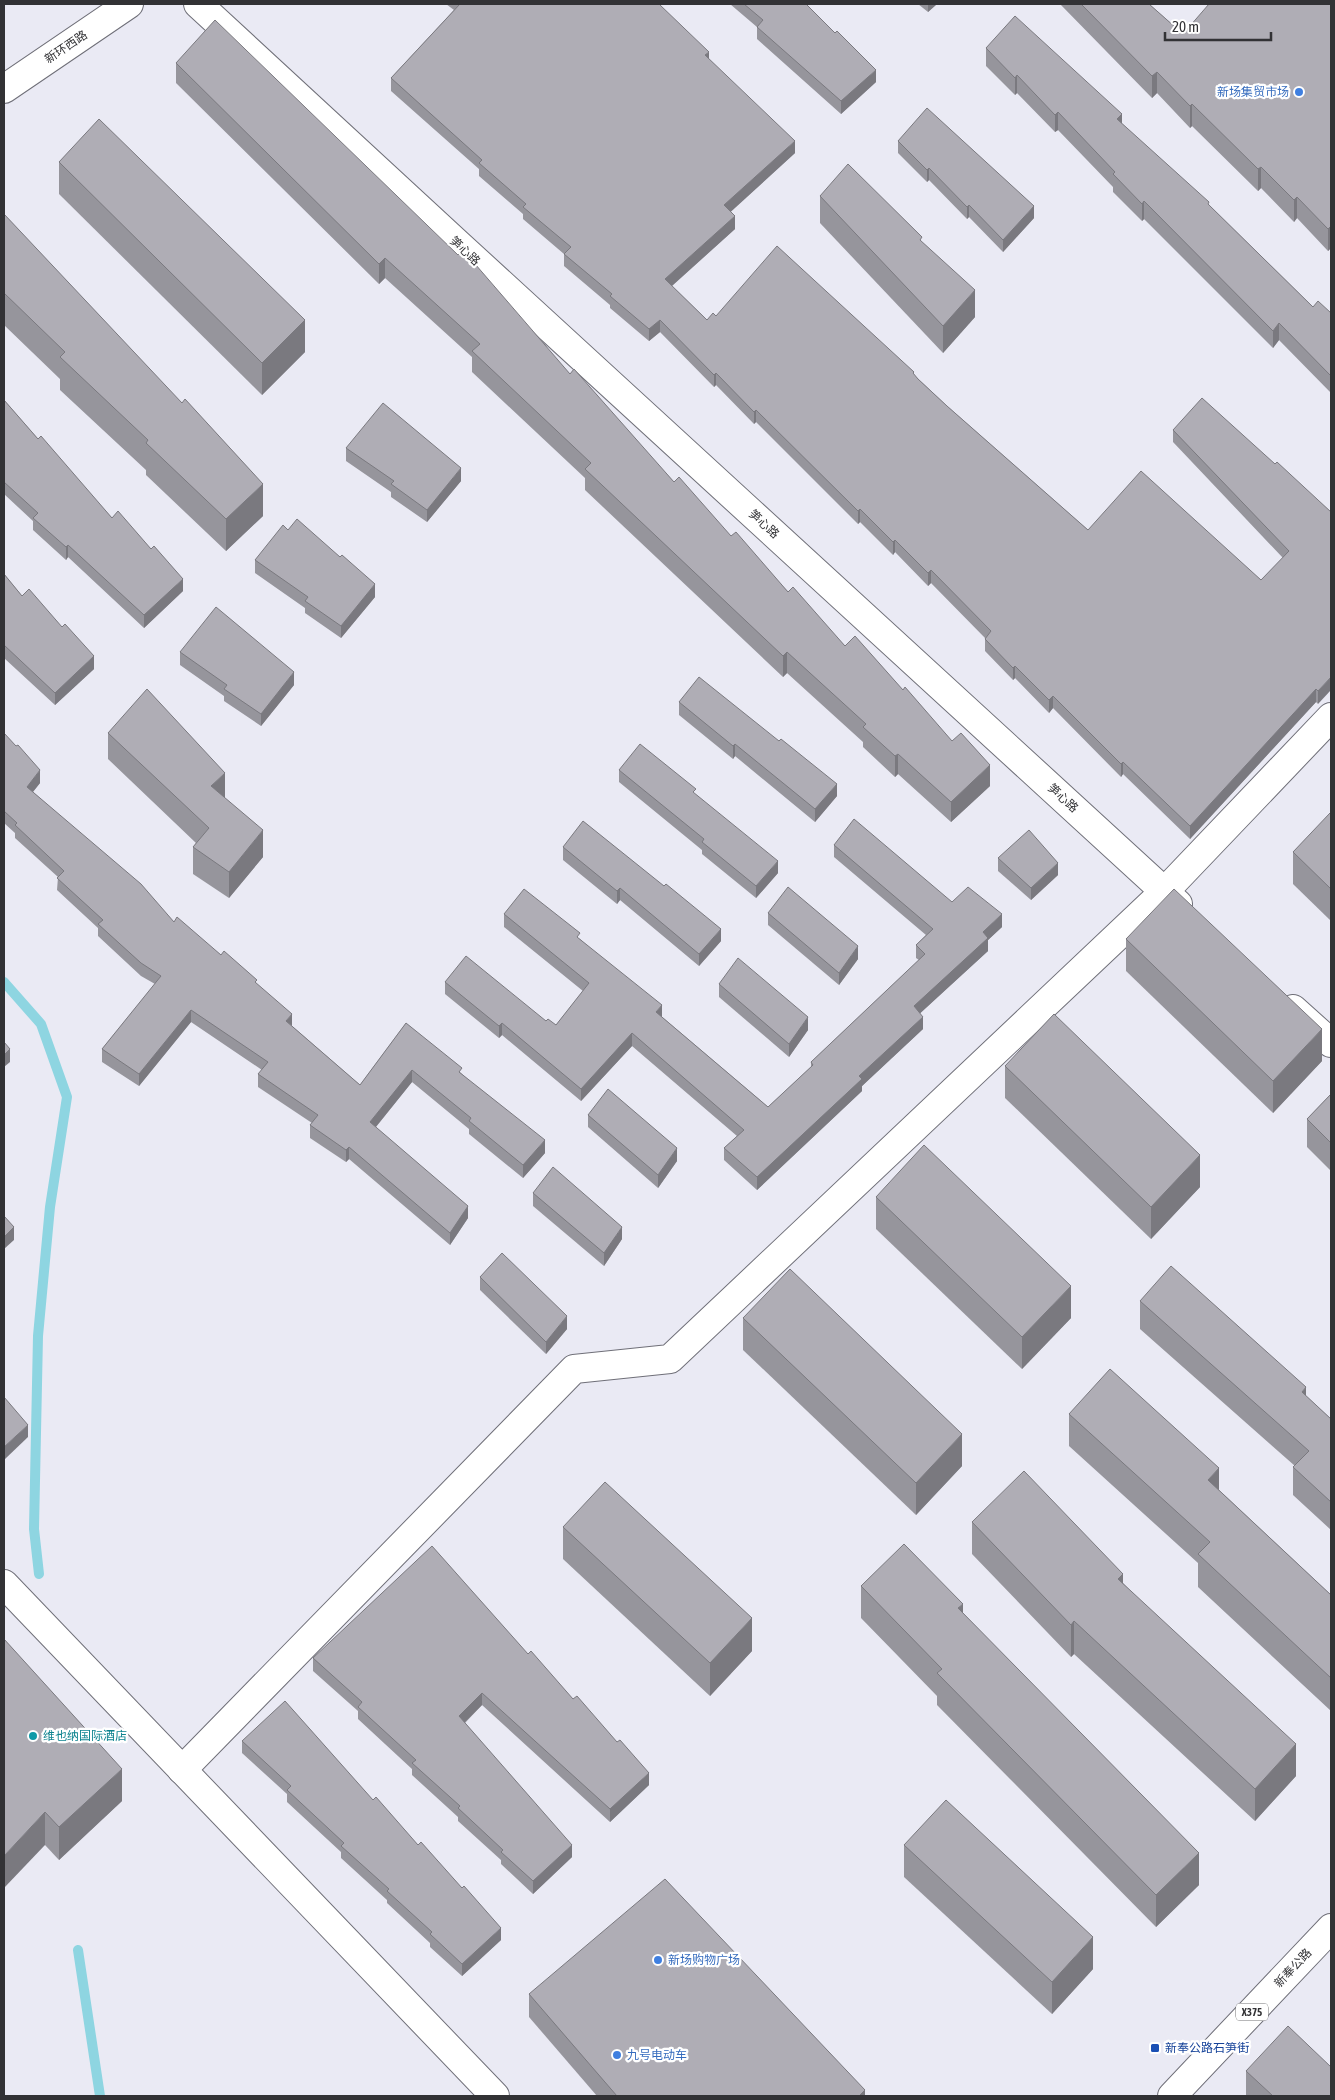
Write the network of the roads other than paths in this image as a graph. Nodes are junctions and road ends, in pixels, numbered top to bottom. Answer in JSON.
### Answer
{"nodes":[{"id":1,"x":129,"y":4,"type":"edge"},
{"id":2,"x":198,"y":4,"type":"edge"},
{"id":3,"x":4,"y":89,"type":"edge"},
{"id":4,"x":1331,"y":717,"type":"edge"},
{"id":5,"x":1165,"y":891,"type":"junction"},
{"id":6,"x":1194,"y":918,"type":"edge"},
{"id":7,"x":1273,"y":990,"type":"edge"},
{"id":8,"x":1331,"y":1043,"type":"edge"},
{"id":9,"x":4,"y":1584,"type":"edge"},
{"id":10,"x":182,"y":1770,"type":"junction"},
{"id":11,"x":1331,"y":1928,"type":"edge"},
{"id":12,"x":494,"y":2096,"type":"edge"},
{"id":13,"x":1172,"y":2096,"type":"edge"}],
"edges":[{"from":1,"to":3,"type":"street","name":"新环西路"},
{"from":2,"to":5,"type":"street","name":"笋心路"},
{"from":4,"to":5,"type":"street"},
{"from":5,"to":6,"type":"street","name":"笋心路"},
{"from":5,"to":10,"type":"street"},
{"from":7,"to":8,"type":"street"},
{"from":9,"to":10,"type":"street"},
{"from":10,"to":12,"type":"street"},
{"from":11,"to":13,"type":"street","name":"新奉公路","number":"X375"}]}
